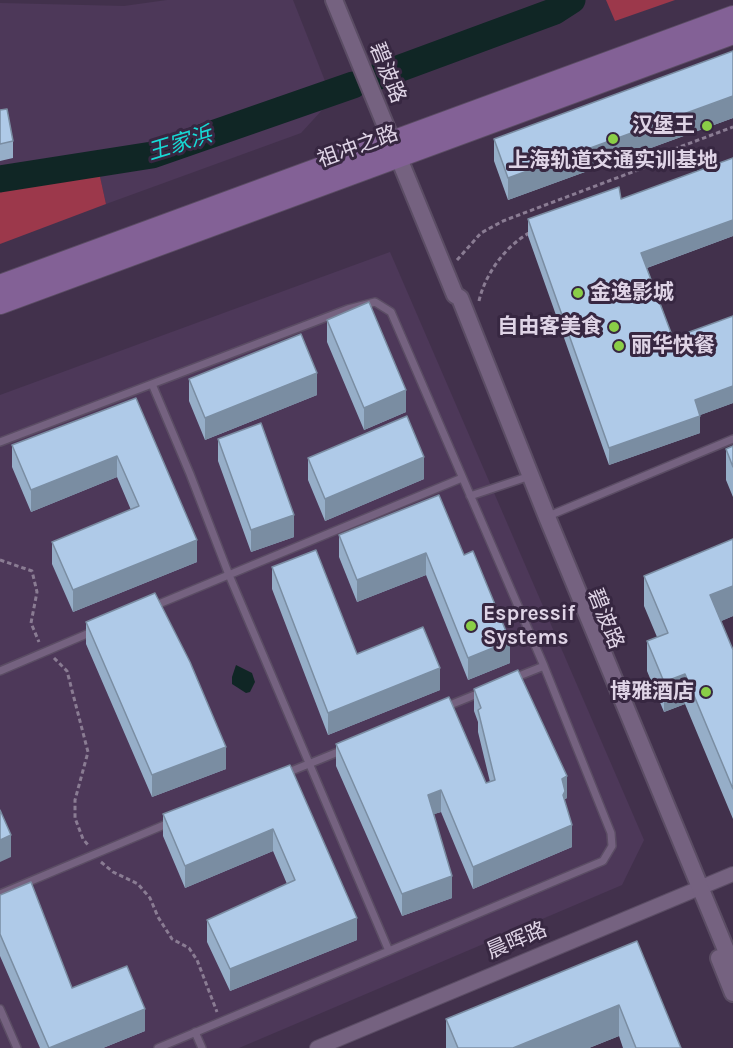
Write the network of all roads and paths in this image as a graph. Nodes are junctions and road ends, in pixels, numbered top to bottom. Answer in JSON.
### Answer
{"nodes":[{"id":1,"x":334,"y":0,"type":"edge"},
{"id":2,"x":733,"y":16,"type":"edge"},
{"id":3,"x":733,"y":34,"type":"edge"},
{"id":4,"x":732,"y":128,"type":"edge"},
{"id":5,"x":394,"y":149,"type":"junction"},
{"id":6,"x":539,"y":229,"type":"edge"},
{"id":7,"x":446,"y":273,"type":"junction"},
{"id":8,"x":0,"y":285,"type":"edge"},
{"id":9,"x":455,"y":295,"type":"junction"},
{"id":10,"x":0,"y":304,"type":"edge"},
{"id":11,"x":478,"y":307,"type":"dead end"},
{"id":12,"x":152,"y":384,"type":"junction"},
{"id":13,"x":733,"y":439,"type":"edge"},
{"id":14,"x":0,"y":442,"type":"edge"},
{"id":15,"x":462,"y":478,"type":"junction"},
{"id":16,"x":524,"y":478,"type":"junction"},
{"id":17,"x":470,"y":496,"type":"junction"},
{"id":18,"x":544,"y":518,"type":"junction"},
{"id":19,"x":0,"y":560,"type":"edge"},
{"id":20,"x":229,"y":575,"type":"junction"},
{"id":21,"x":144,"y":611,"type":"edge"},
{"id":22,"x":101,"y":628,"type":"edge"},
{"id":23,"x":48,"y":651,"type":"junction"},
{"id":24,"x":543,"y":666,"type":"junction"},
{"id":25,"x":0,"y":671,"type":"edge"},
{"id":26,"x":512,"y":679,"type":"edge"},
{"id":27,"x":490,"y":688,"type":"edge"},
{"id":28,"x":437,"y":710,"type":"edge"},
{"id":29,"x":352,"y":746,"type":"edge"},
{"id":30,"x":310,"y":764,"type":"junction"},
{"id":31,"x":278,"y":777,"type":"edge"},
{"id":32,"x":181,"y":818,"type":"edge"},
{"id":33,"x":95,"y":854,"type":"junction"},
{"id":34,"x":733,"y":874,"type":"edge"},
{"id":35,"x":696,"y":889,"type":"junction"},
{"id":36,"x":0,"y":894,"type":"edge"},
{"id":37,"x":388,"y":951,"type":"junction"},
{"id":38,"x":733,"y":967,"type":"edge"},
{"id":39,"x":733,"y":993,"type":"edge"},
{"id":40,"x":0,"y":1008,"type":"edge"},
{"id":41,"x":221,"y":1022,"type":"junction"},
{"id":42,"x":195,"y":1032,"type":"junction"},
{"id":43,"x":17,"y":1048,"type":"edge"},
{"id":44,"x":158,"y":1048,"type":"edge"},
{"id":45,"x":202,"y":1048,"type":"edge"},
{"id":46,"x":317,"y":1048,"type":"edge"}],
"edges":[{"from":1,"to":5,"type":"street","name":"碧波路"},
{"from":2,"to":5,"type":"main road","name":"祖冲之路"},
{"from":3,"to":5,"type":"main road","name":"祖冲之路"},
{"from":4,"to":7,"type":"path"},
{"from":5,"to":7,"type":"street","name":"碧波路"},
{"from":5,"to":8,"type":"main road","name":"祖冲之路"},
{"from":5,"to":10,"type":"main road","name":"祖冲之路"},
{"from":6,"to":11,"type":"path"},
{"from":7,"to":9,"type":"street","name":"碧波路"},
{"from":9,"to":16,"type":"street","name":"碧波路"},
{"from":9,"to":18,"type":"street","name":"碧波路"},
{"from":12,"to":14,"type":"lane"},
{"from":12,"to":15,"type":"lane"},
{"from":12,"to":20,"type":"lane"},
{"from":13,"to":18,"type":"lane"},
{"from":15,"to":17,"type":"lane"},
{"from":15,"to":20,"type":"lane"},
{"from":16,"to":17,"type":"lane"},
{"from":16,"to":18,"type":"street","name":"碧波路"},
{"from":17,"to":24,"type":"lane"},
{"from":18,"to":35,"type":"street","name":"碧波路"},
{"from":19,"to":23,"type":"path"},
{"from":20,"to":21,"type":"lane"},
{"from":20,"to":30,"type":"lane"},
{"from":22,"to":23,"type":"lane"},
{"from":23,"to":25,"type":"lane"},
{"from":23,"to":33,"type":"path"},
{"from":24,"to":26,"type":"lane"},
{"from":24,"to":37,"type":"lane"},
{"from":27,"to":28,"type":"lane"},
{"from":29,"to":30,"type":"lane"},
{"from":30,"to":31,"type":"lane"},
{"from":30,"to":37,"type":"lane"},
{"from":32,"to":33,"type":"lane"},
{"from":33,"to":36,"type":"lane"},
{"from":33,"to":41,"type":"path"},
{"from":34,"to":35,"type":"street","name":"晨晖路"},
{"from":35,"to":38,"type":"street","name":"碧波路"},
{"from":35,"to":39,"type":"street","name":"碧波路"},
{"from":35,"to":46,"type":"street","name":"晨晖路"},
{"from":37,"to":41,"type":"lane"},
{"from":40,"to":43,"type":"lane"},
{"from":41,"to":42,"type":"lane"},
{"from":42,"to":44,"type":"lane"},
{"from":42,"to":45,"type":"lane"}]}
